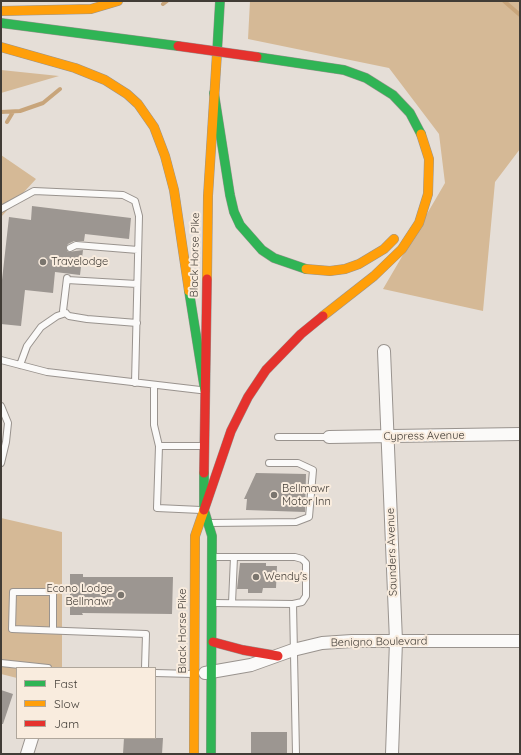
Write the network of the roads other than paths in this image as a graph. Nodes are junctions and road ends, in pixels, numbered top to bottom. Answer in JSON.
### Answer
{"nodes":[{"id":1,"x":118,"y":1,"type":"edge"},
{"id":2,"x":220,"y":1,"type":"edge"},
{"id":3,"x":1,"y":11,"type":"edge"},
{"id":4,"x":1,"y":23,"type":"edge"},
{"id":5,"x":1,"y":47,"type":"edge"},
{"id":6,"x":209,"y":60,"type":"dead end"},
{"id":7,"x":224,"y":62,"type":"dead end"},
{"id":8,"x":256,"y":66,"type":"dead end"},
{"id":9,"x":333,"y":78,"type":"dead end"},
{"id":10,"x":214,"y":93,"type":"junction"},
{"id":11,"x":1,"y":209,"type":"edge"},
{"id":12,"x":399,"y":232,"type":"dead end"},
{"id":13,"x":70,"y":248,"type":"dead end"},
{"id":14,"x":138,"y":250,"type":"junction"},
{"id":15,"x":137,"y":284,"type":"junction"},
{"id":16,"x":66,"y":313,"type":"junction"},
{"id":17,"x":137,"y":323,"type":"junction"},
{"id":18,"x":384,"y":350,"type":"dead end"},
{"id":19,"x":1,"y":360,"type":"edge"},
{"id":20,"x":20,"y":365,"type":"junction"},
{"id":21,"x":135,"y":383,"type":"junction"},
{"id":22,"x":154,"y":385,"type":"junction"},
{"id":23,"x":206,"y":391,"type":"junction"},
{"id":24,"x":1,"y":406,"type":"edge"},
{"id":25,"x":520,"y":434,"type":"edge"},
{"id":26,"x":278,"y":437,"type":"dead end"},
{"id":27,"x":329,"y":437,"type":"joint"},
{"id":28,"x":388,"y":437,"type":"junction"},
{"id":29,"x":159,"y":446,"type":"junction"},
{"id":30,"x":204,"y":446,"type":"junction"},
{"id":31,"x":1,"y":463,"type":"edge"},
{"id":32,"x":269,"y":463,"type":"dead end"},
{"id":33,"x":204,"y":510,"type":"junction"},
{"id":34,"x":209,"y":523,"type":"junction"},
{"id":35,"x":212,"y":557,"type":"junction"},
{"id":36,"x":234,"y":557,"type":"junction"},
{"id":37,"x":213,"y":603,"type":"junction"},
{"id":38,"x":232,"y":603,"type":"junction"},
{"id":39,"x":293,"y":604,"type":"junction"},
{"id":40,"x":53,"y":630,"type":"junction"},
{"id":41,"x":396,"y":641,"type":"junction"},
{"id":42,"x":520,"y":641,"type":"edge"},
{"id":43,"x":213,"y":642,"type":"junction"},
{"id":44,"x":293,"y":650,"type":"junction"},
{"id":45,"x":278,"y":656,"type":"junction"},
{"id":46,"x":1,"y":663,"type":"edge"},
{"id":47,"x":39,"y":667,"type":"edge"},
{"id":48,"x":145,"y":667,"type":"edge"},
{"id":49,"x":212,"y":672,"type":"junction"},
{"id":50,"x":156,"y":673,"type":"edge"},
{"id":51,"x":195,"y":674,"type":"junction"},
{"id":52,"x":32,"y":739,"type":"edge"},
{"id":53,"x":27,"y":754,"type":"edge"},
{"id":54,"x":194,"y":754,"type":"edge"},
{"id":55,"x":211,"y":754,"type":"edge"},
{"id":56,"x":296,"y":754,"type":"edge"},
{"id":57,"x":392,"y":754,"type":"edge"}],
"edges":[{"from":1,"to":3,"type":"main road"},
{"from":2,"to":10,"type":"main road","name":"Black Horse Pike"},
{"from":4,"to":33,"type":"main road","bridge":true},
{"from":5,"to":23,"type":"main road"},
{"from":6,"to":7,"type":"main road"},
{"from":8,"to":9,"type":"main road"},
{"from":10,"to":12,"type":"main road"},
{"from":10,"to":23,"type":"main road","name":"Black Horse Pike"},
{"from":11,"to":14,"type":"lane"},
{"from":13,"to":14,"type":"lane"},
{"from":14,"to":15,"type":"lane"},
{"from":15,"to":16,"type":"lane"},
{"from":15,"to":17,"type":"lane"},
{"from":16,"to":17,"type":"lane"},
{"from":16,"to":20,"type":"lane"},
{"from":17,"to":21,"type":"lane"},
{"from":18,"to":28,"type":"street","name":"Saunders Avenue"},
{"from":19,"to":20,"type":"lane"},
{"from":20,"to":21,"type":"lane"},
{"from":21,"to":22,"type":"lane"},
{"from":22,"to":23,"type":"lane"},
{"from":22,"to":29,"type":"lane"},
{"from":23,"to":30,"type":"main road","name":"Black Horse Pike"},
{"from":24,"to":31,"type":"lane"},
{"from":25,"to":28,"type":"street","name":"Cypress Avenue"},
{"from":26,"to":27,"type":"lane"},
{"from":27,"to":28,"type":"street","name":"Cypress Avenue"},
{"from":28,"to":41,"type":"street","name":"Saunders Avenue"},
{"from":29,"to":30,"type":"lane"},
{"from":29,"to":33,"type":"lane"},
{"from":30,"to":33,"type":"main road","name":"Black Horse Pike"},
{"from":32,"to":34,"type":"lane"},
{"from":33,"to":34,"type":"main road","name":"Black Horse Pike"},
{"from":33,"to":51,"type":"main road","name":"Black Horse Pike"},
{"from":34,"to":35,"type":"main road","name":"Black Horse Pike"},
{"from":35,"to":36,"type":"lane"},
{"from":35,"to":37,"type":"main road","name":"Black Horse Pike"},
{"from":36,"to":38,"type":"lane"},
{"from":36,"to":39,"type":"lane"},
{"from":37,"to":38,"type":"lane"},
{"from":37,"to":43,"type":"main road","name":"Black Horse Pike"},
{"from":38,"to":39,"type":"lane"},
{"from":39,"to":44,"type":"lane"},
{"from":40,"to":40,"type":"lane"},
{"from":40,"to":48,"type":"lane"},
{"from":41,"to":42,"type":"street","name":"Benigno Boulevard"},
{"from":41,"to":44,"type":"street","name":"Benigno Boulevard"},
{"from":41,"to":57,"type":"street","name":"Saunders Avenue"},
{"from":43,"to":45,"type":"main road"},
{"from":43,"to":49,"type":"main road","name":"Black Horse Pike"},
{"from":44,"to":45,"type":"street","name":"Benigno Boulevard"},
{"from":44,"to":56,"type":"lane"},
{"from":45,"to":49,"type":"street","name":"Benigno Boulevard"},
{"from":46,"to":47,"type":"lane"},
{"from":49,"to":51,"type":"street","name":"Benigno Boulevard"},
{"from":49,"to":55,"type":"main road","name":"Black Horse Pike"},
{"from":50,"to":51,"type":"lane"},
{"from":51,"to":54,"type":"main road","name":"Black Horse Pike"},
{"from":52,"to":53,"type":"street"}]}
